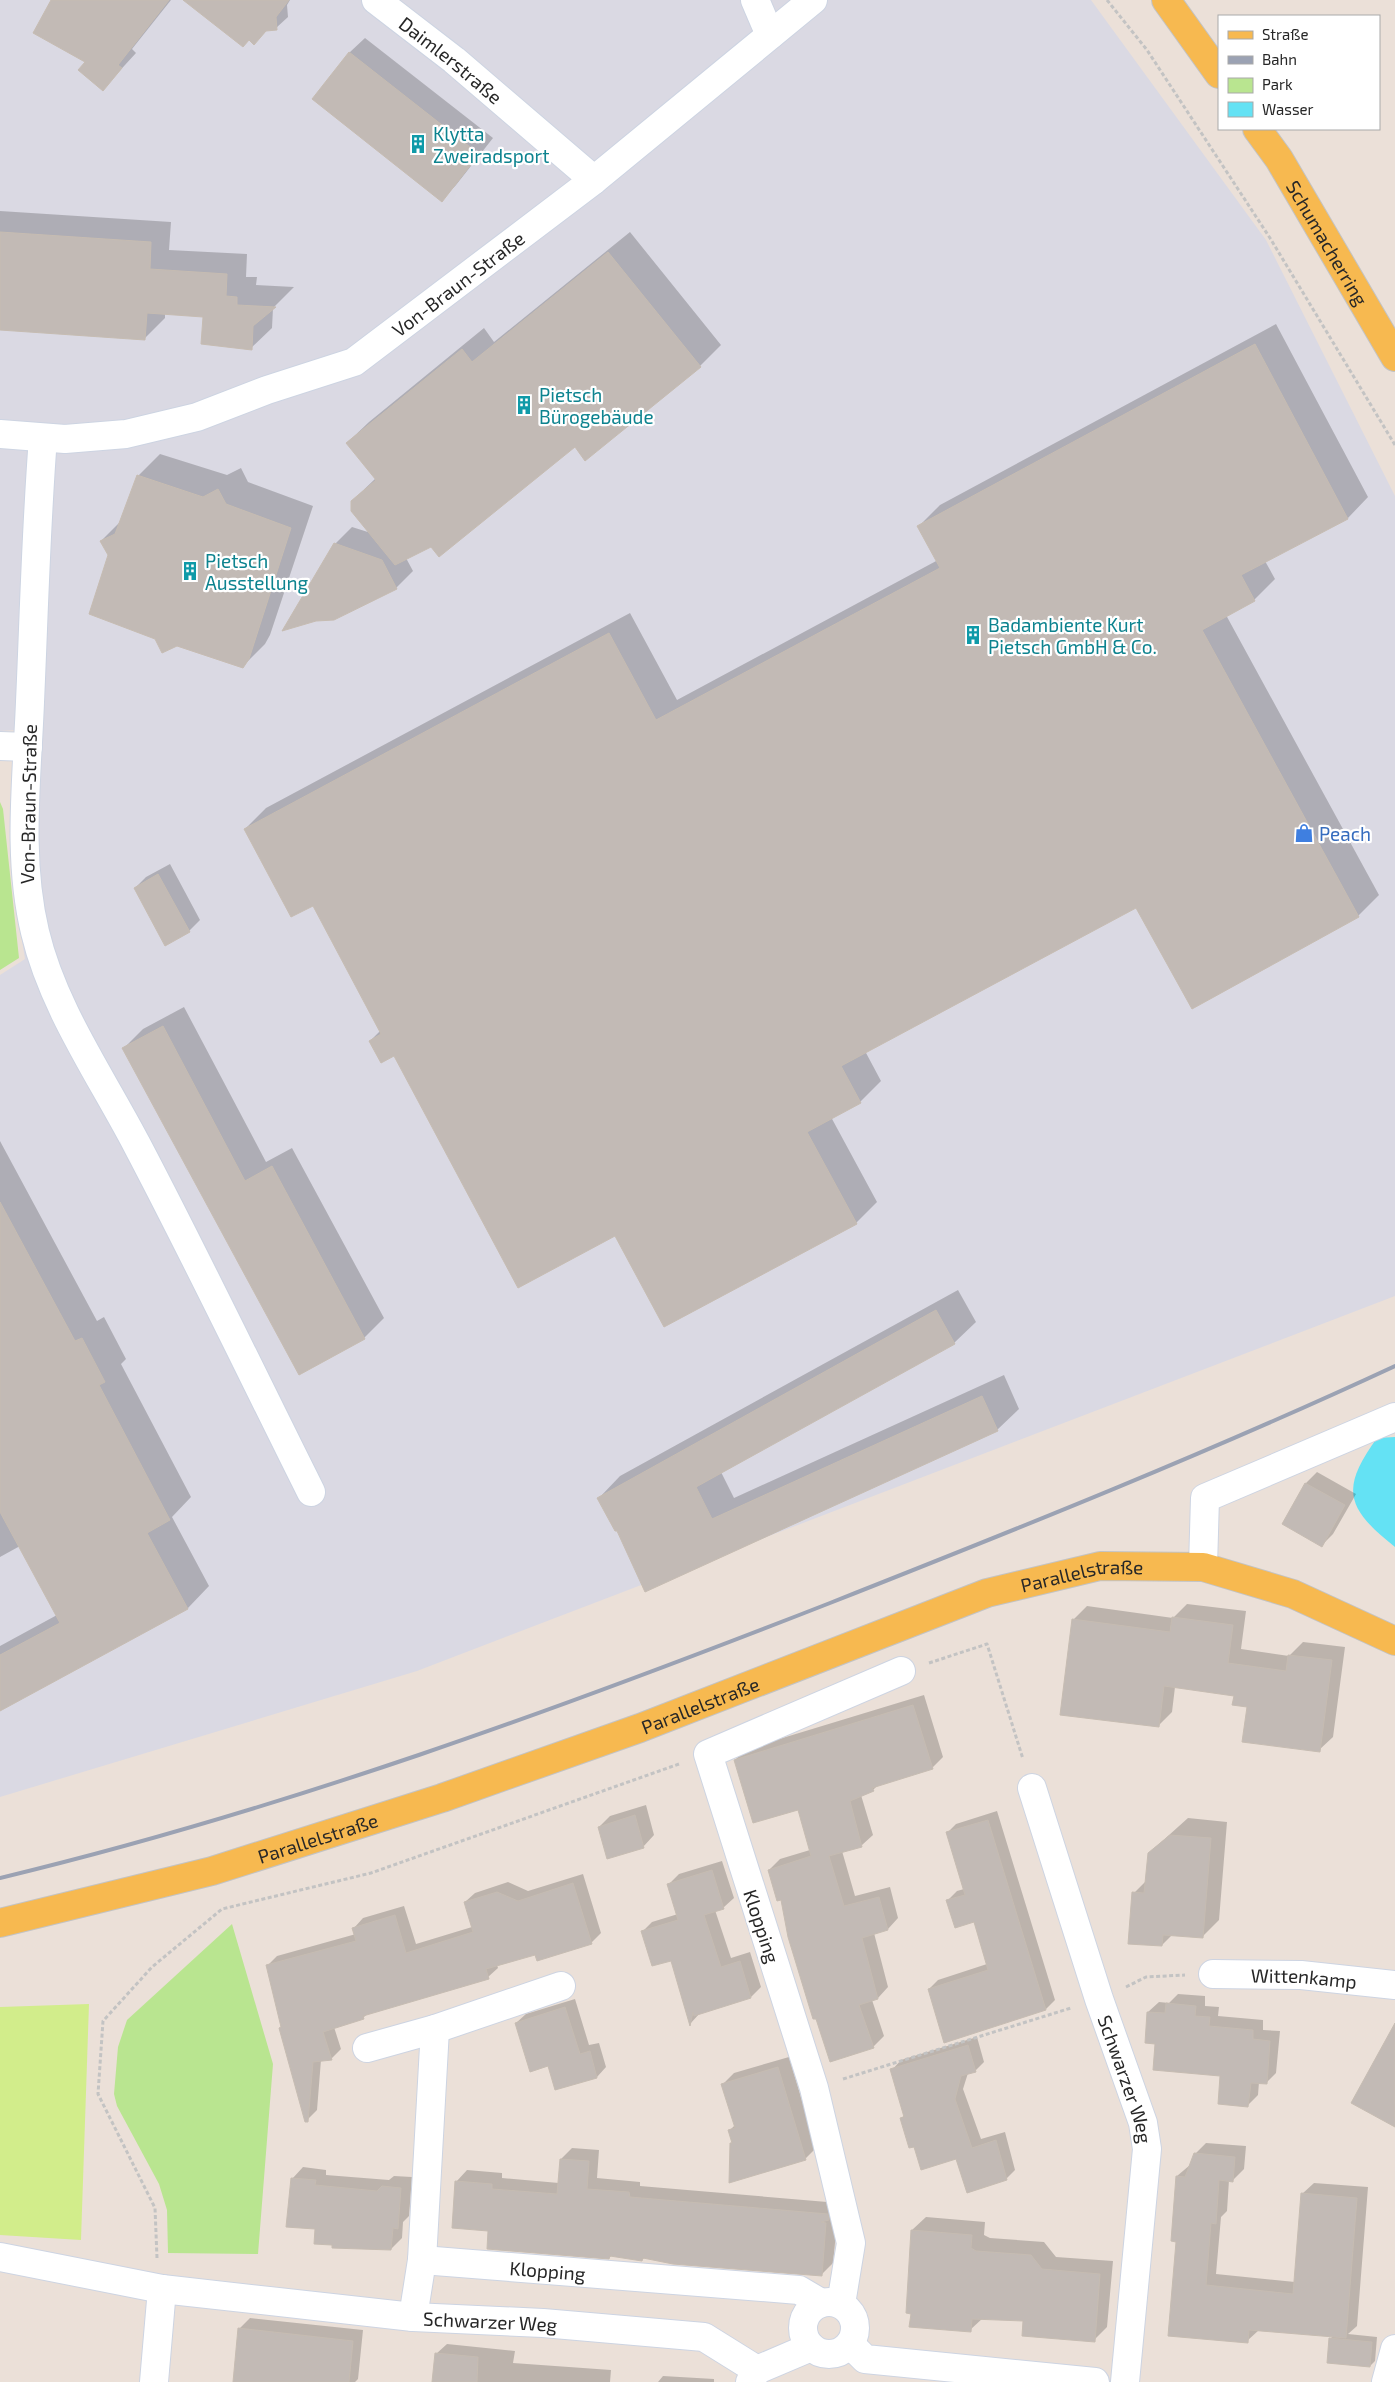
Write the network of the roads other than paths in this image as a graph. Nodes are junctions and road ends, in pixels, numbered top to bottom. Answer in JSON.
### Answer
{"nodes":[{"id":1,"x":376,"y":0,"type":"edge"},
{"id":2,"x":755,"y":0,"type":"edge"},
{"id":3,"x":813,"y":0,"type":"edge"},
{"id":4,"x":1166,"y":0,"type":"edge"},
{"id":5,"x":770,"y":35,"type":"junction"},
{"id":6,"x":1218,"y":73,"type":"edge"},
{"id":7,"x":1258,"y":130,"type":"edge"},
{"id":8,"x":594,"y":180,"type":"junction"},
{"id":9,"x":1395,"y":357,"type":"edge"},
{"id":10,"x":0,"y":434,"type":"edge"},
{"id":11,"x":42,"y":438,"type":"junction"},
{"id":12,"x":0,"y":746,"type":"edge"},
{"id":13,"x":28,"y":747,"type":"junction"},
{"id":14,"x":1395,"y":1417,"type":"edge"},
{"id":15,"x":311,"y":1492,"type":"dead end"},
{"id":16,"x":1203,"y":1567,"type":"junction"},
{"id":17,"x":1395,"y":1640,"type":"edge"},
{"id":18,"x":901,"y":1671,"type":"road end"},
{"id":19,"x":1032,"y":1788,"type":"road end"},
{"id":20,"x":0,"y":1923,"type":"edge"},
{"id":21,"x":1213,"y":1974,"type":"road end"},
{"id":22,"x":1395,"y":1985,"type":"edge"},
{"id":23,"x":561,"y":1986,"type":"dead end"},
{"id":24,"x":435,"y":2028,"type":"junction"},
{"id":25,"x":367,"y":2048,"type":"dead end"},
{"id":26,"x":0,"y":2256,"type":"edge"},
{"id":27,"x":422,"y":2260,"type":"junction"},
{"id":28,"x":159,"y":2288,"type":"junction"},
{"id":29,"x":831,"y":2304,"type":"junction"},
{"id":30,"x":413,"y":2316,"type":"junction"},
{"id":31,"x":811,"y":2348,"type":"junction"},
{"id":32,"x":1395,"y":2349,"type":"edge"},
{"id":33,"x":857,"y":2352,"type":"junction"},
{"id":34,"x":753,"y":2376,"type":"edge"},
{"id":35,"x":154,"y":2382,"type":"edge"},
{"id":36,"x":1095,"y":2382,"type":"edge"},
{"id":37,"x":1125,"y":2382,"type":"edge"},
{"id":38,"x":1386,"y":2382,"type":"edge"}],
"edges":[{"from":1,"to":8,"type":"street","name":"Daimlerstraße"},
{"from":2,"to":5,"type":"street"},
{"from":3,"to":5,"type":"street","name":"Von-Braun-Straße"},
{"from":4,"to":6,"type":"main road"},
{"from":5,"to":8,"type":"street","name":"Von-Braun-Straße"},
{"from":7,"to":9,"type":"main road","name":"Schumacherring"},
{"from":8,"to":11,"type":"street","name":"Von-Braun-Straße"},
{"from":10,"to":11,"type":"street","name":"Von-Braun-Straße"},
{"from":11,"to":13,"type":"street","name":"Von-Braun-Straße"},
{"from":12,"to":13,"type":"street"},
{"from":13,"to":15,"type":"street","name":"Von-Braun-Straße"},
{"from":14,"to":16,"type":"street"},
{"from":16,"to":17,"type":"main road","name":"Parallelstraße"},
{"from":16,"to":20,"type":"main road","name":"Parallelstraße"},
{"from":18,"to":29,"type":"street","name":"Klopping"},
{"from":19,"to":37,"type":"street","name":"Schwarzer Weg"},
{"from":21,"to":22,"type":"street","name":"Wittenkamp"},
{"from":23,"to":24,"type":"street"},
{"from":24,"to":25,"type":"street"},
{"from":24,"to":27,"type":"street","name":"Schwarzer Weg"},
{"from":26,"to":28,"type":"street"},
{"from":27,"to":29,"type":"street","name":"Klopping"},
{"from":27,"to":30,"type":"street","name":"Schwarzer Weg"},
{"from":28,"to":30,"type":"street"},
{"from":28,"to":35,"type":"street"},
{"from":29,"to":31,"type":"street"},
{"from":29,"to":33,"type":"street"},
{"from":30,"to":34,"type":"street","name":"Schwarzer Weg"},
{"from":31,"to":33,"type":"street"},
{"from":31,"to":34,"type":"street"},
{"from":32,"to":38,"type":"street"},
{"from":33,"to":36,"type":"street"}]}
